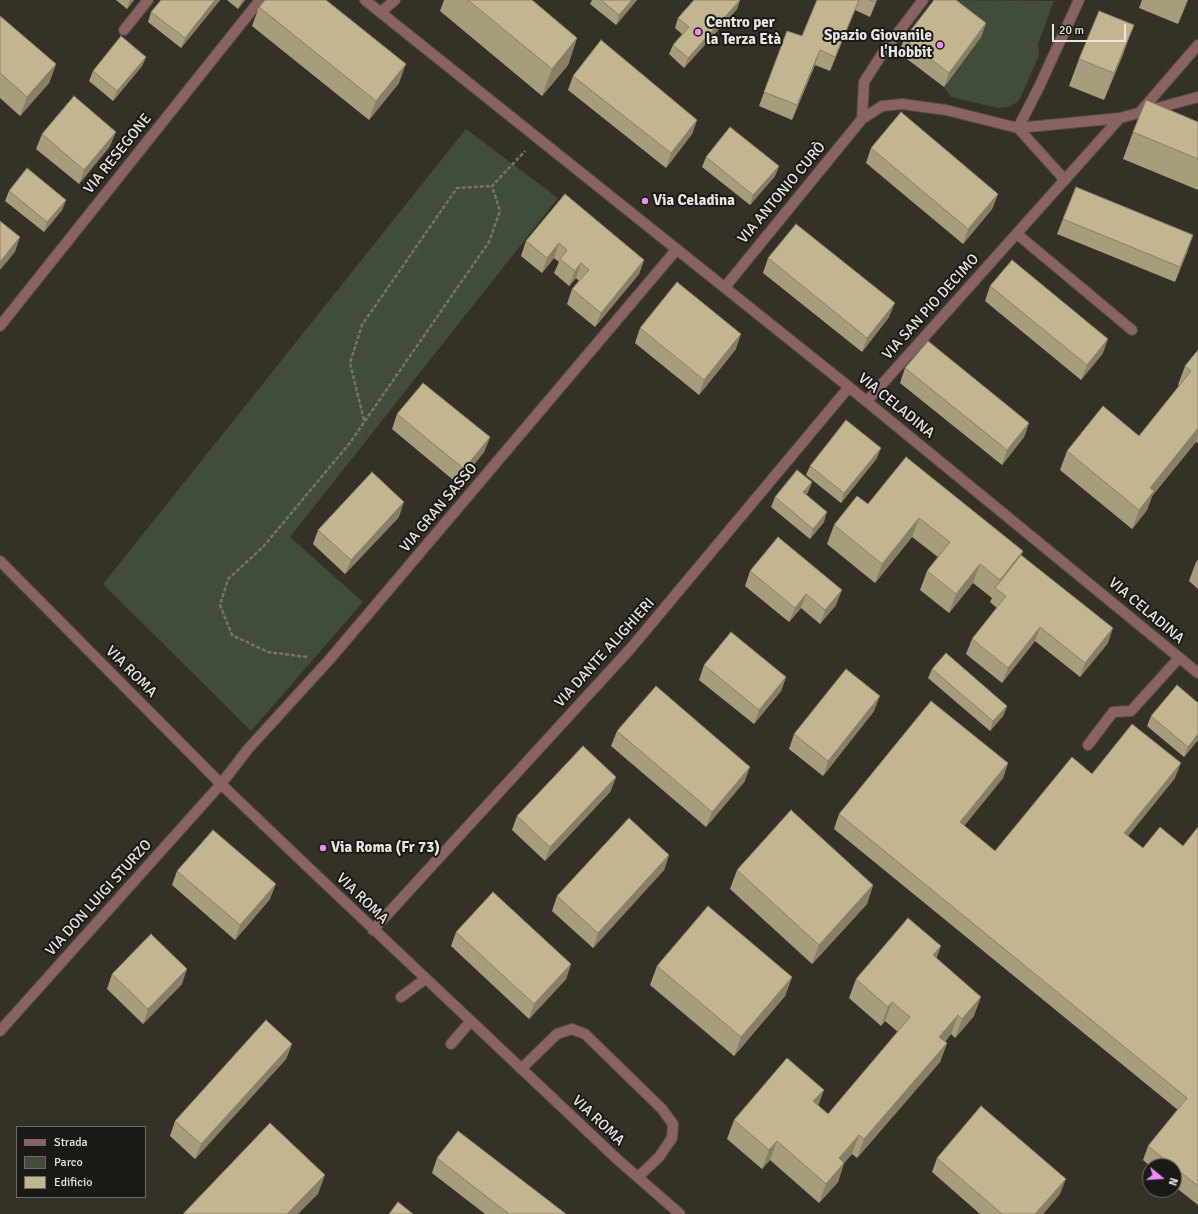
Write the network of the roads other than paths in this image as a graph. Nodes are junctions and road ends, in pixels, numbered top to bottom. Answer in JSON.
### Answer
{"nodes":[{"id":1,"x":148,"y":0,"type":"edge"},
{"id":2,"x":260,"y":0,"type":"edge"},
{"id":3,"x":365,"y":0,"type":"edge"},
{"id":4,"x":395,"y":0,"type":"edge"},
{"id":5,"x":923,"y":0,"type":"edge"},
{"id":6,"x":1079,"y":0,"type":"edge"},
{"id":7,"x":381,"y":12,"type":"junction"},
{"id":8,"x":124,"y":30,"type":"dead end"},
{"id":9,"x":1198,"y":45,"type":"edge"},
{"id":10,"x":1198,"y":97,"type":"edge"},
{"id":11,"x":1139,"y":114,"type":"junction"},
{"id":12,"x":1120,"y":118,"type":"junction"},
{"id":13,"x":862,"y":119,"type":"junction"},
{"id":14,"x":1018,"y":128,"type":"junction"},
{"id":15,"x":1065,"y":180,"type":"junction"},
{"id":16,"x":1017,"y":234,"type":"junction"},
{"id":17,"x":677,"y":249,"type":"junction"},
{"id":18,"x":725,"y":287,"type":"junction"},
{"id":19,"x":0,"y":326,"type":"edge"},
{"id":20,"x":1132,"y":330,"type":"dead end"},
{"id":21,"x":849,"y":387,"type":"junction"},
{"id":22,"x":867,"y":401,"type":"junction"},
{"id":23,"x":0,"y":560,"type":"edge"},
{"id":24,"x":1179,"y":658,"type":"junction"},
{"id":25,"x":1198,"y":673,"type":"edge"},
{"id":26,"x":1088,"y":745,"type":"dead end"},
{"id":27,"x":221,"y":784,"type":"junction"},
{"id":28,"x":373,"y":930,"type":"junction"},
{"id":29,"x":425,"y":978,"type":"junction"},
{"id":30,"x":401,"y":997,"type":"dead end"},
{"id":31,"x":470,"y":1022,"type":"junction"},
{"id":32,"x":0,"y":1031,"type":"edge"},
{"id":33,"x":451,"y":1044,"type":"dead end"},
{"id":34,"x":521,"y":1069,"type":"junction"},
{"id":35,"x":638,"y":1178,"type":"junction"},
{"id":36,"x":680,"y":1214,"type":"edge"}],
"edges":[{"from":1,"to":8,"type":"street"},
{"from":2,"to":19,"type":"street","name":"VIA RESEGONE"},
{"from":3,"to":7,"type":"street","name":"VIA CELADINA"},
{"from":4,"to":7,"type":"street"},
{"from":5,"to":13,"type":"street"},
{"from":6,"to":14,"type":"street"},
{"from":7,"to":17,"type":"street","name":"VIA CELADINA"},
{"from":9,"to":11,"type":"street"},
{"from":10,"to":11,"type":"street"},
{"from":11,"to":12,"type":"street"},
{"from":12,"to":14,"type":"street"},
{"from":12,"to":15,"type":"street","name":"VIA SAN PIO DECIMO"},
{"from":13,"to":14,"type":"street","name":"VIA ANTONIO CURÒ"},
{"from":13,"to":18,"type":"street","name":"VIA ANTONIO CURÒ"},
{"from":14,"to":15,"type":"street"},
{"from":15,"to":16,"type":"street","name":"VIA SAN PIO DECIMO"},
{"from":16,"to":20,"type":"street"},
{"from":16,"to":22,"type":"street","name":"VIA SAN PIO DECIMO"},
{"from":17,"to":18,"type":"street","name":"VIA CELADINA"},
{"from":17,"to":27,"type":"street","name":"VIA GRAN SASSO"},
{"from":18,"to":21,"type":"street","name":"VIA CELADINA"},
{"from":21,"to":22,"type":"street","name":"VIA CELADINA"},
{"from":21,"to":28,"type":"street","name":"VIA DANTE ALIGHIERI"},
{"from":22,"to":24,"type":"street","name":"VIA CELADINA"},
{"from":23,"to":27,"type":"street","name":"VIA ROMA"},
{"from":24,"to":25,"type":"street","name":"VIA CELADINA"},
{"from":24,"to":26,"type":"street"},
{"from":27,"to":28,"type":"street","name":"VIA ROMA"},
{"from":27,"to":32,"type":"street","name":"VIA DON LUIGI STURZO"},
{"from":28,"to":29,"type":"street","name":"VIA ROMA"},
{"from":29,"to":30,"type":"street"},
{"from":29,"to":31,"type":"street","name":"VIA ROMA"},
{"from":31,"to":33,"type":"street"},
{"from":31,"to":34,"type":"street","name":"VIA ROMA"},
{"from":34,"to":35,"type":"street","name":"VIA ROMA"},
{"from":34,"to":35,"type":"street"},
{"from":35,"to":36,"type":"street","name":"VIA ROMA"}]}
